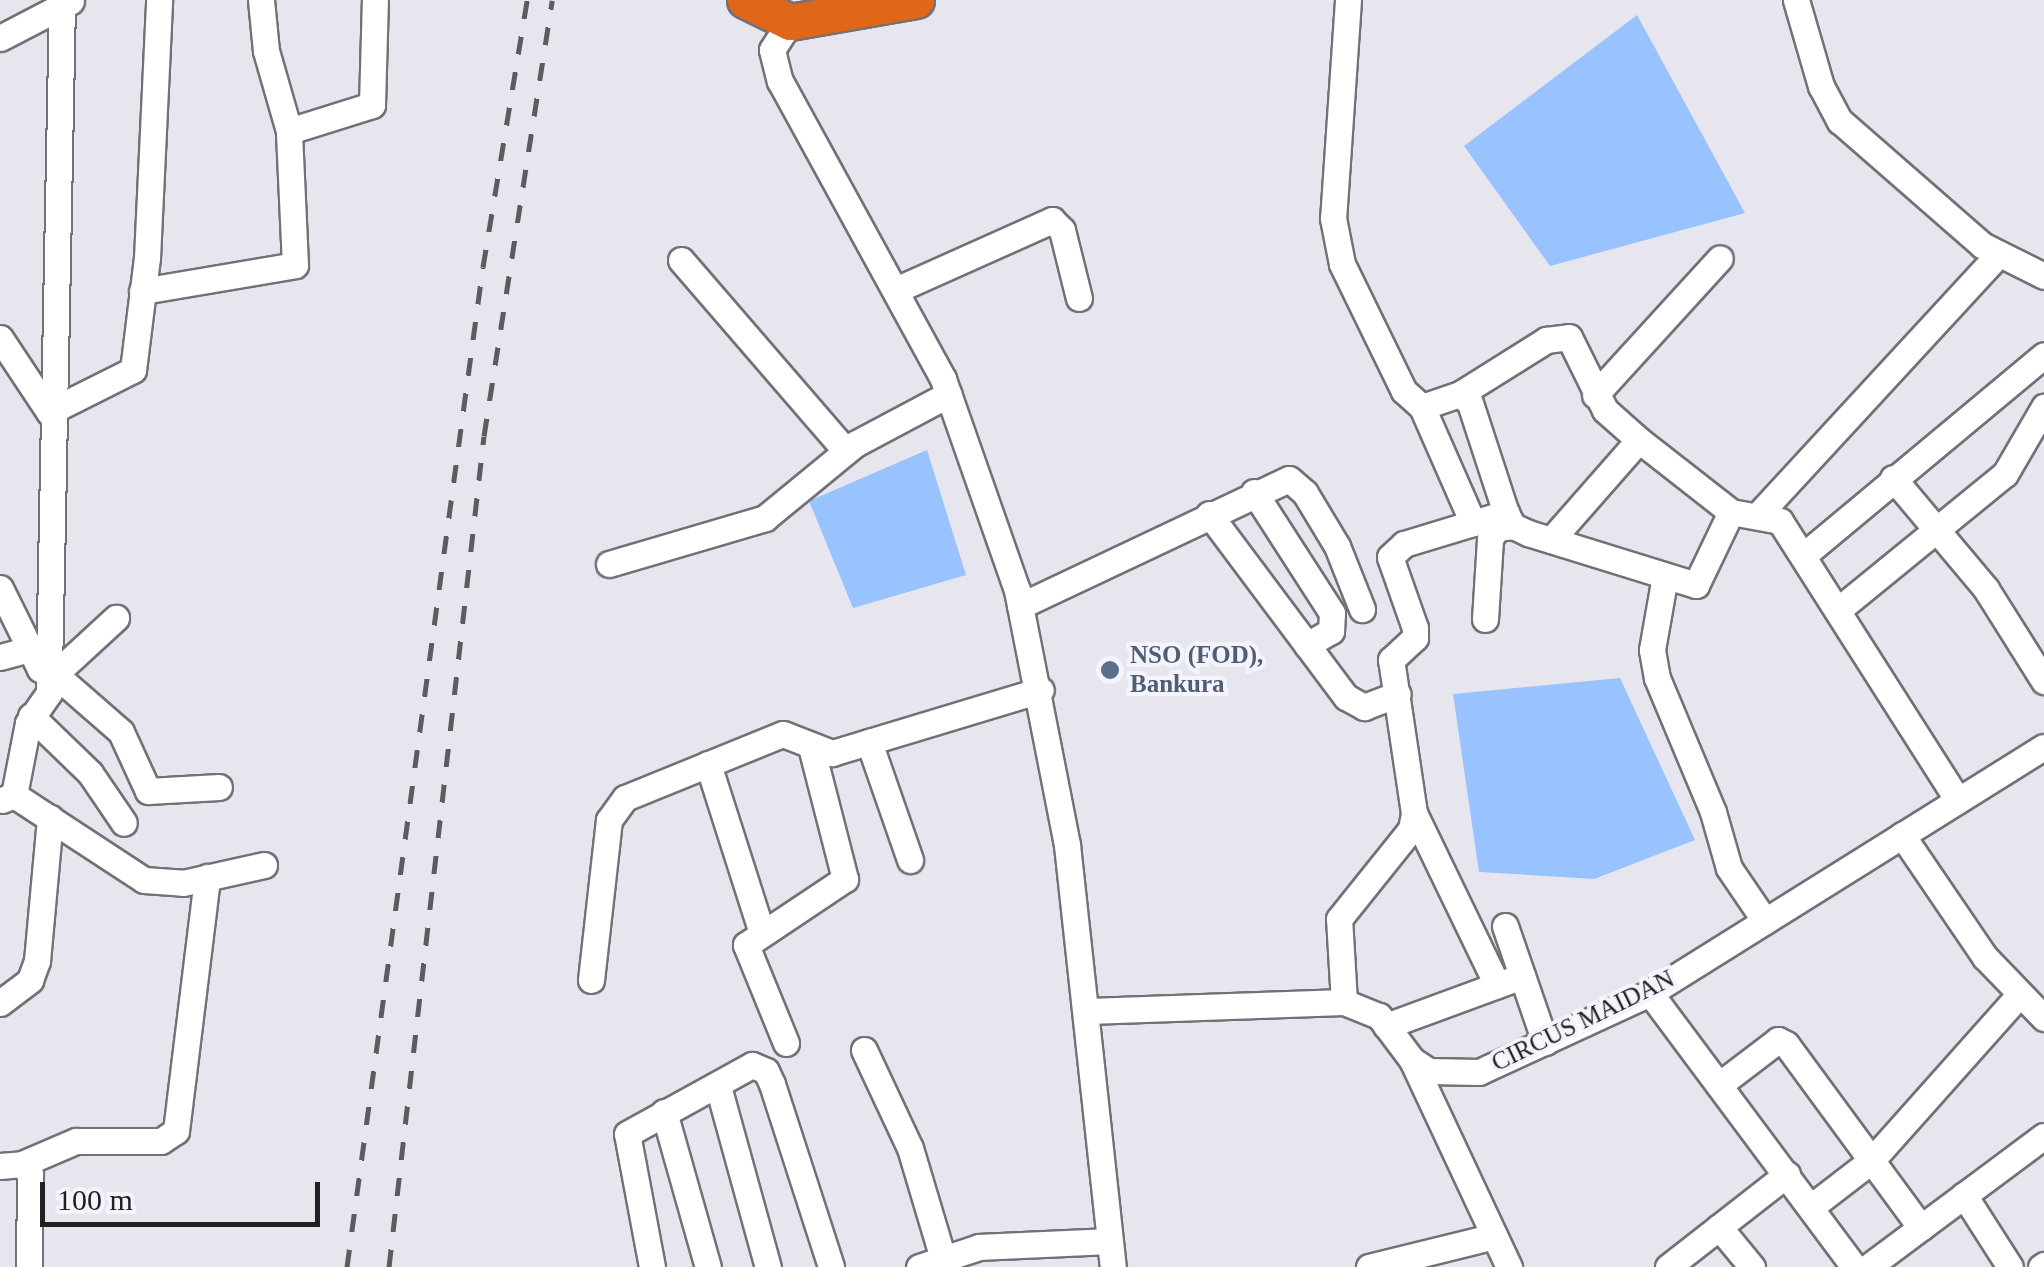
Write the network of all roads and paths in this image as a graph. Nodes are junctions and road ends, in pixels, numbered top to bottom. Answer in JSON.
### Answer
{"nodes":[{"id":1,"x":160,"y":0,"type":"edge"},
{"id":2,"x":261,"y":0,"type":"edge"},
{"id":3,"x":375,"y":0,"type":"edge"},
{"id":4,"x":745,"y":0,"type":"edge"},
{"id":5,"x":916,"y":0,"type":"edge"},
{"id":6,"x":1348,"y":0,"type":"edge"},
{"id":7,"x":1796,"y":0,"type":"edge"},
{"id":8,"x":66,"y":2,"type":"edge"},
{"id":9,"x":808,"y":14,"type":"edge"},
{"id":10,"x":0,"y":38,"type":"edge"},
{"id":11,"x":289,"y":131,"type":"junction"},
{"id":12,"x":1998,"y":255,"type":"junction"},
{"id":13,"x":1720,"y":258,"type":"dead end"},
{"id":14,"x":681,"y":260,"type":"dead end"},
{"id":15,"x":2044,"y":276,"type":"edge"},
{"id":16,"x":898,"y":289,"type":"junction"},
{"id":17,"x":142,"y":290,"type":"junction"},
{"id":18,"x":1079,"y":298,"type":"dead end"},
{"id":19,"x":0,"y":338,"type":"edge"},
{"id":20,"x":2044,"y":356,"type":"edge"},
{"id":21,"x":949,"y":394,"type":"junction"},
{"id":22,"x":1460,"y":394,"type":"junction"},
{"id":23,"x":1595,"y":395,"type":"junction"},
{"id":24,"x":2044,"y":406,"type":"edge"},
{"id":25,"x":1422,"y":407,"type":"junction"},
{"id":26,"x":49,"y":412,"type":"junction"},
{"id":27,"x":1639,"y":440,"type":"junction"},
{"id":28,"x":846,"y":451,"type":"junction"},
{"id":29,"x":1893,"y":478,"type":"junction"},
{"id":30,"x":1254,"y":492,"type":"junction"},
{"id":31,"x":1731,"y":512,"type":"junction"},
{"id":32,"x":1209,"y":514,"type":"junction"},
{"id":33,"x":1758,"y":515,"type":"junction"},
{"id":34,"x":1509,"y":520,"type":"junction"},
{"id":35,"x":1474,"y":523,"type":"junction"},
{"id":36,"x":1938,"y":534,"type":"junction"},
{"id":37,"x":1551,"y":540,"type":"junction"},
{"id":38,"x":1804,"y":555,"type":"junction"},
{"id":39,"x":609,"y":564,"type":"dead end"},
{"id":40,"x":1665,"y":576,"type":"junction"},
{"id":41,"x":0,"y":588,"type":"edge"},
{"id":42,"x":1020,"y":606,"type":"junction"},
{"id":43,"x":1362,"y":609,"type":"dead end"},
{"id":44,"x":1838,"y":610,"type":"junction"},
{"id":45,"x":116,"y":618,"type":"dead end"},
{"id":46,"x":1485,"y":619,"type":"dead end"},
{"id":47,"x":1307,"y":645,"type":"junction"},
{"id":48,"x":29,"y":649,"type":"junction"},
{"id":49,"x":0,"y":657,"type":"edge"},
{"id":50,"x":51,"y":672,"type":"junction"},
{"id":51,"x":2044,"y":681,"type":"edge"},
{"id":52,"x":1041,"y":690,"type":"junction"},
{"id":53,"x":1398,"y":694,"type":"junction"},
{"id":54,"x":31,"y":716,"type":"junction"},
{"id":55,"x":869,"y":742,"type":"junction"},
{"id":56,"x":811,"y":747,"type":"junction"},
{"id":57,"x":2044,"y":748,"type":"edge"},
{"id":58,"x":708,"y":764,"type":"junction"},
{"id":59,"x":219,"y":787,"type":"dead end"},
{"id":60,"x":7,"y":798,"type":"edge"},
{"id":61,"x":1958,"y":800,"type":"junction"},
{"id":62,"x":1414,"y":813,"type":"junction"},
{"id":63,"x":50,"y":818,"type":"junction"},
{"id":64,"x":124,"y":824,"type":"dead end"},
{"id":65,"x":1902,"y":835,"type":"junction"},
{"id":66,"x":910,"y":860,"type":"dead end"},
{"id":67,"x":264,"y":865,"type":"dead end"},
{"id":68,"x":207,"y":877,"type":"junction"},
{"id":69,"x":1766,"y":921,"type":"junction"},
{"id":70,"x":1504,"y":926,"type":"dead end"},
{"id":71,"x":761,"y":930,"type":"junction"},
{"id":72,"x":1522,"y":976,"type":"junction"},
{"id":73,"x":590,"y":980,"type":"dead end"},
{"id":74,"x":1497,"y":985,"type":"junction"},
{"id":75,"x":1650,"y":993,"type":"junction"},
{"id":76,"x":2019,"y":995,"type":"junction"},
{"id":77,"x":1,"y":1000,"type":"edge"},
{"id":78,"x":1344,"y":1002,"type":"junction"},
{"id":79,"x":1088,"y":1011,"type":"junction"},
{"id":80,"x":2044,"y":1018,"type":"edge"},
{"id":81,"x":1386,"y":1026,"type":"junction"},
{"id":82,"x":786,"y":1042,"type":"dead end"},
{"id":83,"x":1544,"y":1042,"type":"junction"},
{"id":84,"x":864,"y":1050,"type":"dead end"},
{"id":85,"x":1412,"y":1060,"type":"junction"},
{"id":86,"x":1720,"y":1085,"type":"junction"},
{"id":87,"x":718,"y":1086,"type":"junction"},
{"id":88,"x":664,"y":1112,"type":"junction"},
{"id":89,"x":2044,"y":1136,"type":"edge"},
{"id":90,"x":1872,"y":1160,"type":"junction"},
{"id":91,"x":11,"y":1165,"type":"edge"},
{"id":92,"x":1787,"y":1174,"type":"junction"},
{"id":93,"x":1964,"y":1195,"type":"junction"},
{"id":94,"x":1811,"y":1207,"type":"junction"},
{"id":95,"x":1719,"y":1227,"type":"junction"},
{"id":96,"x":1921,"y":1228,"type":"junction"},
{"id":97,"x":1494,"y":1236,"type":"junction"},
{"id":98,"x":1111,"y":1254,"type":"edge"},
{"id":99,"x":1431,"y":1259,"type":"edge"},
{"id":100,"x":931,"y":1263,"type":"edge"},
{"id":101,"x":1747,"y":1265,"type":"edge"},
{"id":102,"x":30,"y":1267,"type":"edge"},
{"id":103,"x":652,"y":1267,"type":"edge"},
{"id":104,"x":708,"y":1267,"type":"edge"},
{"id":105,"x":768,"y":1267,"type":"edge"},
{"id":106,"x":831,"y":1267,"type":"edge"},
{"id":107,"x":1369,"y":1267,"type":"edge"},
{"id":108,"x":1509,"y":1267,"type":"edge"},
{"id":109,"x":1668,"y":1267,"type":"edge"},
{"id":110,"x":1854,"y":1267,"type":"edge"},
{"id":111,"x":1868,"y":1267,"type":"edge"},
{"id":112,"x":2010,"y":1267,"type":"edge"}],
"edges":[{"from":1,"to":17,"type":"street"},
{"from":2,"to":11,"type":"street"},
{"from":3,"to":11,"type":"street"},
{"from":4,"to":9,"type":"highway"},
{"from":5,"to":9,"type":"highway"},
{"from":6,"to":25,"type":"street"},
{"from":7,"to":12,"type":"street"},
{"from":8,"to":10,"type":"street"},
{"from":8,"to":26,"type":"street"},
{"from":9,"to":16,"type":"street"},
{"from":11,"to":17,"type":"street"},
{"from":12,"to":15,"type":"street"},
{"from":12,"to":33,"type":"street"},
{"from":13,"to":23,"type":"street"},
{"from":14,"to":28,"type":"street"},
{"from":16,"to":18,"type":"street"},
{"from":16,"to":21,"type":"street"},
{"from":17,"to":26,"type":"street"},
{"from":19,"to":26,"type":"street"},
{"from":20,"to":29,"type":"street"},
{"from":21,"to":28,"type":"street"},
{"from":21,"to":42,"type":"street"},
{"from":22,"to":23,"type":"street"},
{"from":22,"to":25,"type":"street"},
{"from":22,"to":34,"type":"street"},
{"from":23,"to":27,"type":"street"},
{"from":24,"to":36,"type":"street"},
{"from":25,"to":35,"type":"street"},
{"from":26,"to":50,"type":"street"},
{"from":27,"to":31,"type":"street"},
{"from":27,"to":37,"type":"street"},
{"from":28,"to":39,"type":"street"},
{"from":29,"to":36,"type":"street"},
{"from":29,"to":38,"type":"street"},
{"from":30,"to":32,"type":"street"},
{"from":30,"to":43,"type":"street"},
{"from":30,"to":47,"type":"street"},
{"from":31,"to":33,"type":"street"},
{"from":31,"to":40,"type":"street"},
{"from":32,"to":42,"type":"street"},
{"from":32,"to":47,"type":"street"},
{"from":33,"to":38,"type":"street"},
{"from":34,"to":35,"type":"street"},
{"from":34,"to":37,"type":"street"},
{"from":34,"to":46,"type":"street"},
{"from":35,"to":53,"type":"street"},
{"from":36,"to":44,"type":"street"},
{"from":36,"to":51,"type":"street"},
{"from":37,"to":40,"type":"street"},
{"from":38,"to":44,"type":"street"},
{"from":40,"to":69,"type":"street"},
{"from":41,"to":48,"type":"street"},
{"from":42,"to":52,"type":"street"},
{"from":44,"to":61,"type":"street"},
{"from":45,"to":50,"type":"street"},
{"from":47,"to":53,"type":"street"},
{"from":48,"to":49,"type":"street"},
{"from":48,"to":50,"type":"street"},
{"from":50,"to":54,"type":"street"},
{"from":50,"to":59,"type":"street"},
{"from":52,"to":55,"type":"street"},
{"from":52,"to":79,"type":"street"},
{"from":53,"to":62,"type":"street"},
{"from":54,"to":60,"type":"street"},
{"from":54,"to":64,"type":"street"},
{"from":55,"to":56,"type":"street"},
{"from":55,"to":66,"type":"street"},
{"from":56,"to":58,"type":"street"},
{"from":56,"to":71,"type":"street"},
{"from":57,"to":61,"type":"street","name":"CIRCUS MAIDAN"},
{"from":58,"to":71,"type":"street"},
{"from":58,"to":73,"type":"street"},
{"from":60,"to":63,"type":"street"},
{"from":61,"to":65,"type":"street","name":"CIRCUS MAIDAN"},
{"from":62,"to":74,"type":"street"},
{"from":62,"to":78,"type":"street"},
{"from":63,"to":68,"type":"street"},
{"from":63,"to":77,"type":"street"},
{"from":65,"to":69,"type":"street","name":"CIRCUS MAIDAN"},
{"from":65,"to":76,"type":"street"},
{"from":67,"to":68,"type":"street"},
{"from":68,"to":91,"type":"street"},
{"from":69,"to":75,"type":"street","name":"CIRCUS MAIDAN"},
{"from":70,"to":72,"type":"street"},
{"from":71,"to":82,"type":"street"},
{"from":72,"to":74,"type":"street"},
{"from":72,"to":83,"type":"street"},
{"from":74,"to":81,"type":"street"},
{"from":75,"to":83,"type":"street","name":"CIRCUS MAIDAN"},
{"from":75,"to":86,"type":"street"},
{"from":76,"to":80,"type":"street"},
{"from":76,"to":90,"type":"street"},
{"from":78,"to":79,"type":"street"},
{"from":78,"to":81,"type":"street"},
{"from":79,"to":98,"type":"street"},
{"from":81,"to":85,"type":"street"},
{"from":83,"to":85,"type":"street","name":"CIRCUS MAIDAN"},
{"from":84,"to":100,"type":"street"},
{"from":85,"to":97,"type":"street"},
{"from":86,"to":90,"type":"street"},
{"from":86,"to":92,"type":"street"},
{"from":87,"to":88,"type":"street"},
{"from":87,"to":105,"type":"street"},
{"from":87,"to":106,"type":"street"},
{"from":88,"to":103,"type":"street"},
{"from":88,"to":104,"type":"street"},
{"from":89,"to":93,"type":"street"},
{"from":90,"to":94,"type":"street"},
{"from":90,"to":96,"type":"street"},
{"from":91,"to":102,"type":"street"},
{"from":92,"to":94,"type":"street"},
{"from":92,"to":95,"type":"street"},
{"from":93,"to":96,"type":"street"},
{"from":93,"to":112,"type":"street"},
{"from":94,"to":110,"type":"street"},
{"from":95,"to":101,"type":"street"},
{"from":95,"to":109,"type":"street"},
{"from":96,"to":111,"type":"street"},
{"from":97,"to":99,"type":"street"},
{"from":97,"to":108,"type":"street"},
{"from":98,"to":100,"type":"street"},
{"from":99,"to":107,"type":"street"}]}
